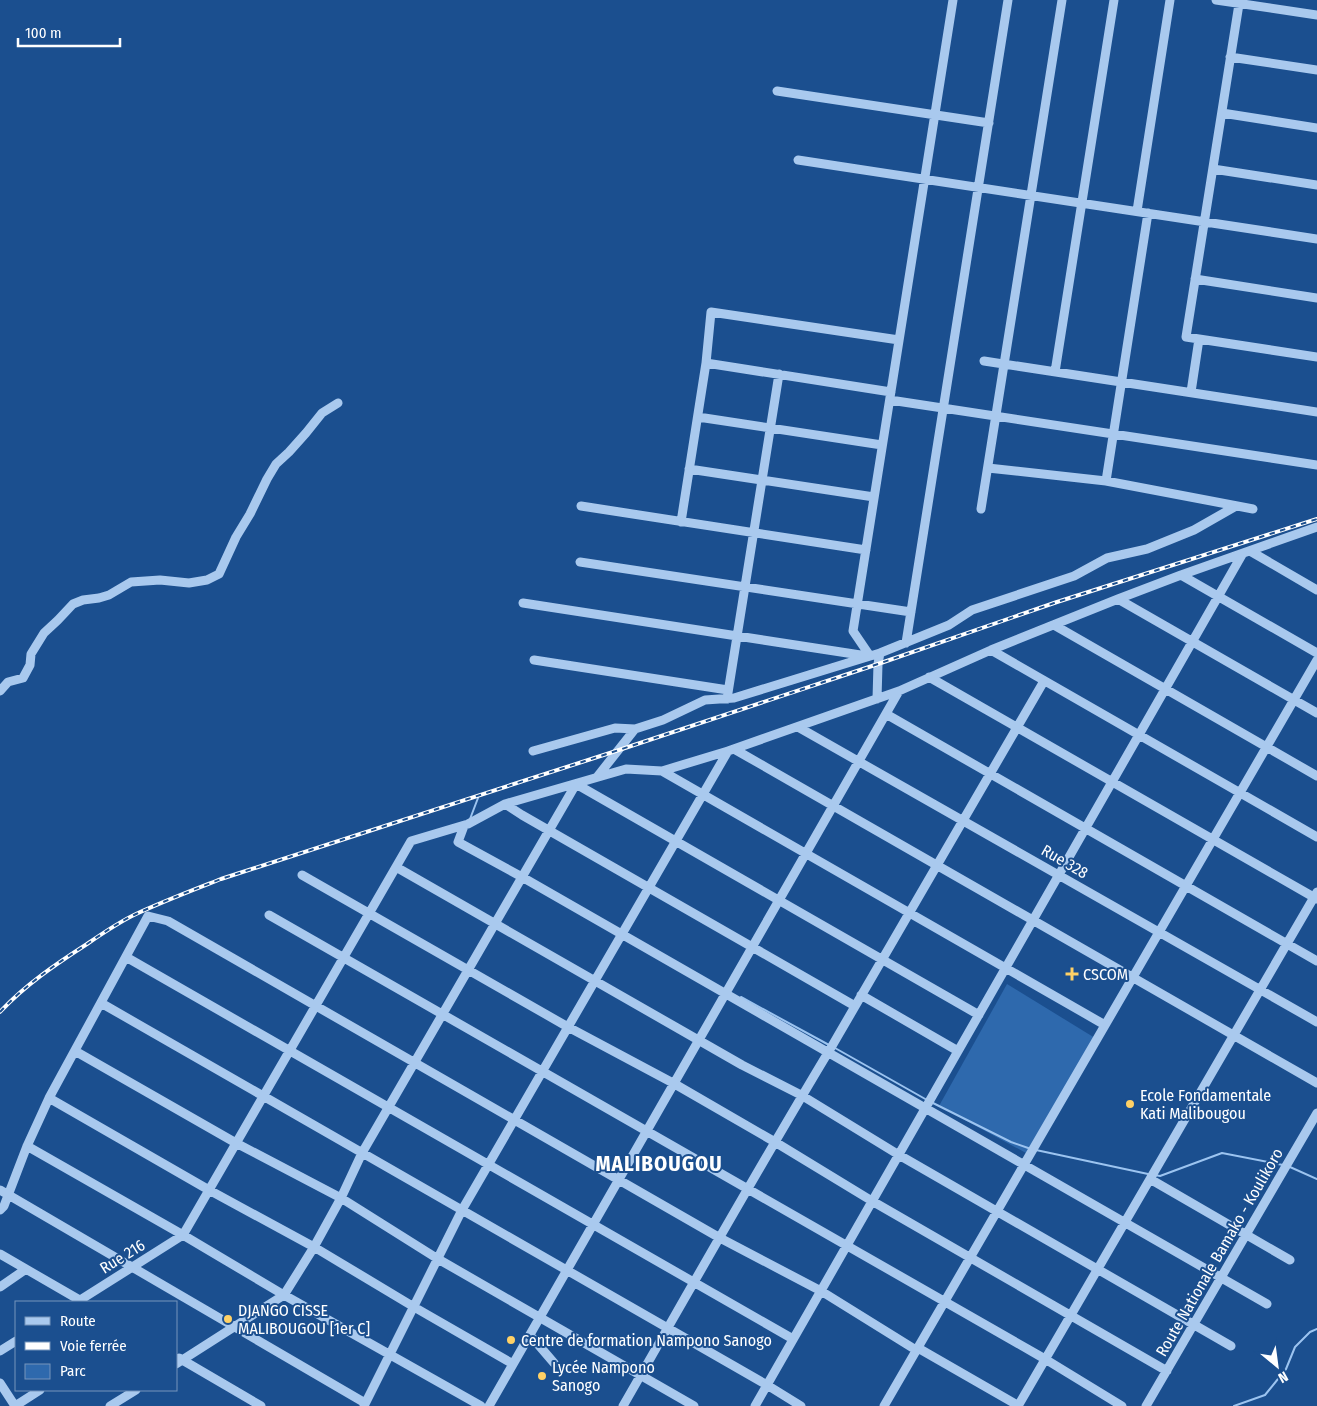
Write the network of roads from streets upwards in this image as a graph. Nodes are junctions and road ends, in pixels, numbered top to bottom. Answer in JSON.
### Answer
{"nodes":[{"id":1,"x":953,"y":0,"type":"edge"},
{"id":2,"x":1008,"y":0,"type":"edge"},
{"id":3,"x":1062,"y":0,"type":"edge"},
{"id":4,"x":1114,"y":0,"type":"edge"},
{"id":5,"x":1170,"y":0,"type":"edge"},
{"id":6,"x":1216,"y":0,"type":"edge"},
{"id":7,"x":1255,"y":3,"type":"edge"},
{"id":8,"x":1239,"y":4,"type":"junction"},
{"id":9,"x":1317,"y":15,"type":"edge"},
{"id":10,"x":1230,"y":57,"type":"junction"},
{"id":11,"x":1317,"y":70,"type":"edge"},
{"id":12,"x":778,"y":91,"type":"dead end"},
{"id":13,"x":1222,"y":113,"type":"junction"},
{"id":14,"x":935,"y":115,"type":"junction"},
{"id":15,"x":988,"y":123,"type":"junction"},
{"id":16,"x":1317,"y":128,"type":"edge"},
{"id":17,"x":798,"y":160,"type":"dead end"},
{"id":18,"x":1213,"y":169,"type":"junction"},
{"id":19,"x":925,"y":179,"type":"junction"},
{"id":20,"x":1317,"y":185,"type":"edge"},
{"id":21,"x":978,"y":187,"type":"junction"},
{"id":22,"x":1031,"y":195,"type":"junction"},
{"id":23,"x":1082,"y":203,"type":"junction"},
{"id":24,"x":1136,"y":211,"type":"junction"},
{"id":25,"x":1148,"y":213,"type":"junction"},
{"id":26,"x":1204,"y":222,"type":"junction"},
{"id":27,"x":1317,"y":239,"type":"edge"},
{"id":28,"x":1195,"y":280,"type":"junction"},
{"id":29,"x":1317,"y":298,"type":"edge"},
{"id":30,"x":1200,"y":339,"type":"junction"},
{"id":31,"x":899,"y":340,"type":"junction"},
{"id":32,"x":1317,"y":356,"type":"edge"},
{"id":33,"x":984,"y":361,"type":"dead end"},
{"id":34,"x":706,"y":363,"type":"junction"},
{"id":35,"x":1004,"y":364,"type":"junction"},
{"id":36,"x":1055,"y":372,"type":"junction"},
{"id":37,"x":779,"y":374,"type":"junction"},
{"id":38,"x":1121,"y":382,"type":"junction"},
{"id":39,"x":1191,"y":392,"type":"junction"},
{"id":40,"x":890,"y":396,"type":"junction"},
{"id":41,"x":338,"y":403,"type":"dead end"},
{"id":42,"x":943,"y":408,"type":"junction"},
{"id":43,"x":1317,"y":412,"type":"edge"},
{"id":44,"x":996,"y":416,"type":"junction"},
{"id":45,"x":698,"y":417,"type":"junction"},
{"id":46,"x":770,"y":428,"type":"junction"},
{"id":47,"x":1113,"y":434,"type":"junction"},
{"id":48,"x":882,"y":445,"type":"junction"},
{"id":49,"x":1317,"y":465,"type":"edge"},
{"id":50,"x":988,"y":468,"type":"junction"},
{"id":51,"x":689,"y":469,"type":"junction"},
{"id":52,"x":762,"y":480,"type":"junction"},
{"id":53,"x":1106,"y":481,"type":"junction"},
{"id":54,"x":874,"y":497,"type":"junction"},
{"id":55,"x":581,"y":506,"type":"dead end"},
{"id":56,"x":1236,"y":506,"type":"junction"},
{"id":57,"x":981,"y":509,"type":"dead end"},
{"id":58,"x":1253,"y":509,"type":"dead end"},
{"id":59,"x":681,"y":522,"type":"junction"},
{"id":60,"x":1317,"y":528,"type":"edge"},
{"id":61,"x":753,"y":533,"type":"junction"},
{"id":62,"x":866,"y":550,"type":"junction"},
{"id":63,"x":1247,"y":552,"type":"junction"},
{"id":64,"x":580,"y":562,"type":"dead end"},
{"id":65,"x":1181,"y":575,"type":"junction"},
{"id":66,"x":745,"y":587,"type":"junction"},
{"id":67,"x":1317,"y":590,"type":"edge"},
{"id":68,"x":1219,"y":596,"type":"junction"},
{"id":69,"x":1118,"y":599,"type":"junction"},
{"id":70,"x":523,"y":603,"type":"dead end"},
{"id":71,"x":857,"y":604,"type":"junction"},
{"id":72,"x":911,"y":612,"type":"junction"},
{"id":73,"x":1054,"y":625,"type":"junction"},
{"id":74,"x":737,"y":636,"type":"junction"},
{"id":75,"x":1192,"y":642,"type":"junction"},
{"id":76,"x":906,"y":643,"type":"junction"},
{"id":77,"x":991,"y":650,"type":"junction"},
{"id":78,"x":880,"y":653,"type":"junction"},
{"id":79,"x":1317,"y":653,"type":"edge"},
{"id":80,"x":870,"y":656,"type":"junction"},
{"id":81,"x":534,"y":660,"type":"dead end"},
{"id":82,"x":1317,"y":660,"type":"edge"},
{"id":83,"x":929,"y":677,"type":"junction"},
{"id":84,"x":1044,"y":681,"type":"junction"},
{"id":85,"x":900,"y":690,"type":"junction"},
{"id":86,"x":1165,"y":690,"type":"junction"},
{"id":87,"x":0,"y":691,"type":"edge"},
{"id":88,"x":728,"y":694,"type":"junction"},
{"id":89,"x":877,"y":699,"type":"junction"},
{"id":90,"x":1294,"y":700,"type":"junction"},
{"id":91,"x":1317,"y":713,"type":"edge"},
{"id":92,"x":886,"y":714,"type":"junction"},
{"id":93,"x":798,"y":726,"type":"junction"},
{"id":94,"x":1017,"y":727,"type":"junction"},
{"id":95,"x":636,"y":729,"type":"junction"},
{"id":96,"x":1139,"y":735,"type":"junction"},
{"id":97,"x":1266,"y":747,"type":"junction"},
{"id":98,"x":731,"y":750,"type":"junction"},
{"id":99,"x":533,"y":751,"type":"dead end"},
{"id":100,"x":859,"y":761,"type":"junction"},
{"id":101,"x":662,"y":771,"type":"junction"},
{"id":102,"x":990,"y":773,"type":"junction"},
{"id":103,"x":1317,"y":776,"type":"edge"},
{"id":104,"x":597,"y":778,"type":"junction"},
{"id":105,"x":1112,"y":782,"type":"junction"},
{"id":106,"x":576,"y":784,"type":"junction"},
{"id":107,"x":1240,"y":793,"type":"junction"},
{"id":108,"x":703,"y":795,"type":"junction"},
{"id":109,"x":505,"y":804,"type":"junction"},
{"id":110,"x":833,"y":806,"type":"junction"},
{"id":111,"x":963,"y":820,"type":"junction"},
{"id":112,"x":464,"y":826,"type":"junction"},
{"id":113,"x":1086,"y":828,"type":"junction"},
{"id":114,"x":549,"y":831,"type":"junction"},
{"id":115,"x":1317,"y":837,"type":"edge"},
{"id":116,"x":1213,"y":839,"type":"junction"},
{"id":117,"x":676,"y":841,"type":"junction"},
{"id":118,"x":806,"y":854,"type":"junction"},
{"id":119,"x":937,"y":865,"type":"junction"},
{"id":120,"x":396,"y":867,"type":"junction"},
{"id":121,"x":302,"y":875,"type":"dead end"},
{"id":122,"x":1059,"y":875,"type":"junction"},
{"id":123,"x":522,"y":877,"type":"junction"},
{"id":124,"x":1186,"y":886,"type":"junction"},
{"id":125,"x":648,"y":888,"type":"junction"},
{"id":126,"x":1316,"y":896,"type":"edge"},
{"id":127,"x":779,"y":900,"type":"junction"},
{"id":128,"x":369,"y":913,"type":"junction"},
{"id":129,"x":909,"y":913,"type":"junction"},
{"id":130,"x":269,"y":914,"type":"dead end"},
{"id":131,"x":1033,"y":920,"type":"junction"},
{"id":132,"x":495,"y":924,"type":"junction"},
{"id":133,"x":1159,"y":932,"type":"junction"},
{"id":134,"x":622,"y":934,"type":"junction"},
{"id":135,"x":1287,"y":944,"type":"junction"},
{"id":136,"x":752,"y":947,"type":"junction"},
{"id":137,"x":126,"y":957,"type":"junction"},
{"id":138,"x":344,"y":957,"type":"junction"},
{"id":139,"x":882,"y":959,"type":"junction"},
{"id":140,"x":1317,"y":961,"type":"edge"},
{"id":141,"x":1006,"y":968,"type":"junction"},
{"id":142,"x":468,"y":970,"type":"junction"},
{"id":143,"x":1133,"y":977,"type":"junction"},
{"id":144,"x":594,"y":981,"type":"junction"},
{"id":145,"x":1260,"y":990,"type":"junction"},
{"id":146,"x":725,"y":994,"type":"junction"},
{"id":147,"x":861,"y":995,"type":"junction"},
{"id":148,"x":101,"y":1003,"type":"junction"},
{"id":149,"x":316,"y":1006,"type":"junction"},
{"id":150,"x":855,"y":1006,"type":"junction"},
{"id":151,"x":443,"y":1014,"type":"junction"},
{"id":152,"x":979,"y":1014,"type":"junction"},
{"id":153,"x":1317,"y":1022,"type":"edge"},
{"id":154,"x":1105,"y":1025,"type":"junction"},
{"id":155,"x":568,"y":1027,"type":"junction"},
{"id":156,"x":1234,"y":1035,"type":"junction"},
{"id":157,"x":698,"y":1040,"type":"junction"},
{"id":158,"x":75,"y":1051,"type":"junction"},
{"id":159,"x":290,"y":1051,"type":"junction"},
{"id":160,"x":958,"y":1051,"type":"junction"},
{"id":161,"x":828,"y":1052,"type":"junction"},
{"id":162,"x":414,"y":1062,"type":"junction"},
{"id":163,"x":542,"y":1071,"type":"junction"},
{"id":164,"x":1317,"y":1083,"type":"edge"},
{"id":165,"x":673,"y":1084,"type":"junction"},
{"id":166,"x":801,"y":1095,"type":"junction"},
{"id":167,"x":264,"y":1096,"type":"junction"},
{"id":168,"x":49,"y":1098,"type":"junction"},
{"id":169,"x":388,"y":1107,"type":"junction"},
{"id":170,"x":925,"y":1108,"type":"junction"},
{"id":171,"x":1317,"y":1113,"type":"edge"},
{"id":172,"x":514,"y":1120,"type":"junction"},
{"id":173,"x":647,"y":1131,"type":"junction"},
{"id":174,"x":775,"y":1142,"type":"junction"},
{"id":175,"x":236,"y":1144,"type":"junction"},
{"id":176,"x":27,"y":1146,"type":"junction"},
{"id":177,"x":362,"y":1152,"type":"junction"},
{"id":178,"x":898,"y":1155,"type":"junction"},
{"id":179,"x":488,"y":1164,"type":"junction"},
{"id":180,"x":1024,"y":1165,"type":"junction"},
{"id":181,"x":619,"y":1180,"type":"junction"},
{"id":182,"x":1150,"y":1180,"type":"junction"},
{"id":183,"x":749,"y":1189,"type":"junction"},
{"id":184,"x":209,"y":1190,"type":"junction"},
{"id":185,"x":4,"y":1193,"type":"edge"},
{"id":186,"x":341,"y":1198,"type":"junction"},
{"id":187,"x":872,"y":1202,"type":"junction"},
{"id":188,"x":0,"y":1210,"type":"edge"},
{"id":189,"x":462,"y":1210,"type":"junction"},
{"id":190,"x":997,"y":1211,"type":"junction"},
{"id":191,"x":1125,"y":1223,"type":"junction"},
{"id":192,"x":593,"y":1225,"type":"junction"},
{"id":193,"x":1246,"y":1234,"type":"junction"},
{"id":194,"x":183,"y":1235,"type":"junction"},
{"id":195,"x":720,"y":1238,"type":"junction"},
{"id":196,"x":847,"y":1246,"type":"junction"},
{"id":197,"x":314,"y":1247,"type":"junction"},
{"id":198,"x":0,"y":1254,"type":"edge"},
{"id":199,"x":970,"y":1258,"type":"junction"},
{"id":200,"x":438,"y":1259,"type":"junction"},
{"id":201,"x":1290,"y":1260,"type":"dead end"},
{"id":202,"x":132,"y":1267,"type":"junction"},
{"id":203,"x":26,"y":1269,"type":"junction"},
{"id":204,"x":1098,"y":1269,"type":"junction"},
{"id":205,"x":567,"y":1270,"type":"junction"},
{"id":206,"x":1221,"y":1278,"type":"junction"},
{"id":207,"x":694,"y":1283,"type":"junction"},
{"id":208,"x":0,"y":1287,"type":"edge"},
{"id":209,"x":820,"y":1291,"type":"junction"},
{"id":210,"x":284,"y":1295,"type":"junction"},
{"id":211,"x":78,"y":1301,"type":"edge"},
{"id":212,"x":81,"y":1301,"type":"edge"},
{"id":213,"x":944,"y":1302,"type":"junction"},
{"id":214,"x":1267,"y":1304,"type":"dead end"},
{"id":215,"x":414,"y":1307,"type":"junction"},
{"id":216,"x":1071,"y":1316,"type":"junction"},
{"id":217,"x":539,"y":1318,"type":"junction"},
{"id":218,"x":1194,"y":1324,"type":"junction"},
{"id":219,"x":234,"y":1327,"type":"junction"},
{"id":220,"x":668,"y":1328,"type":"junction"},
{"id":221,"x":530,"y":1335,"type":"junction"},
{"id":222,"x":793,"y":1339,"type":"junction"},
{"id":223,"x":15,"y":1342,"type":"edge"},
{"id":224,"x":1230,"y":1346,"type":"dead end"},
{"id":225,"x":917,"y":1349,"type":"junction"},
{"id":226,"x":0,"y":1352,"type":"edge"},
{"id":227,"x":390,"y":1354,"type":"junction"},
{"id":228,"x":1046,"y":1359,"type":"junction"},
{"id":229,"x":178,"y":1360,"type":"edge"},
{"id":230,"x":554,"y":1363,"type":"dead end"},
{"id":231,"x":513,"y":1364,"type":"junction"},
{"id":232,"x":1167,"y":1370,"type":"junction"},
{"id":233,"x":640,"y":1376,"type":"junction"},
{"id":234,"x":0,"y":1383,"type":"edge"},
{"id":235,"x":767,"y":1385,"type":"junction"},
{"id":236,"x":38,"y":1391,"type":"edge"},
{"id":237,"x":134,"y":1391,"type":"edge"},
{"id":238,"x":364,"y":1405,"type":"edge"},
{"id":239,"x":15,"y":1406,"type":"edge"},
{"id":240,"x":110,"y":1406,"type":"edge"},
{"id":241,"x":261,"y":1406,"type":"edge"},
{"id":242,"x":481,"y":1406,"type":"edge"},
{"id":243,"x":488,"y":1406,"type":"edge"},
{"id":244,"x":623,"y":1406,"type":"edge"},
{"id":245,"x":694,"y":1406,"type":"edge"},
{"id":246,"x":755,"y":1406,"type":"edge"},
{"id":247,"x":801,"y":1406,"type":"edge"},
{"id":248,"x":884,"y":1406,"type":"edge"},
{"id":249,"x":1018,"y":1406,"type":"edge"},
{"id":250,"x":1122,"y":1406,"type":"edge"},
{"id":251,"x":1146,"y":1406,"type":"edge"}],
"edges":[{"from":1,"to":14,"type":"street"},
{"from":2,"to":15,"type":"street"},
{"from":3,"to":22,"type":"street"},
{"from":4,"to":23,"type":"street"},
{"from":5,"to":24,"type":"street"},
{"from":6,"to":8,"type":"street"},
{"from":7,"to":8,"type":"street"},
{"from":7,"to":9,"type":"street"},
{"from":8,"to":10,"type":"street"},
{"from":10,"to":11,"type":"street"},
{"from":10,"to":13,"type":"street"},
{"from":12,"to":14,"type":"street"},
{"from":13,"to":16,"type":"street"},
{"from":13,"to":18,"type":"street"},
{"from":14,"to":15,"type":"street"},
{"from":14,"to":19,"type":"street"},
{"from":15,"to":21,"type":"street"},
{"from":17,"to":19,"type":"street"},
{"from":18,"to":20,"type":"street"},
{"from":18,"to":26,"type":"street"},
{"from":19,"to":21,"type":"street"},
{"from":19,"to":31,"type":"street"},
{"from":21,"to":22,"type":"street"},
{"from":21,"to":42,"type":"street"},
{"from":22,"to":23,"type":"street"},
{"from":22,"to":35,"type":"street"},
{"from":23,"to":24,"type":"street"},
{"from":23,"to":36,"type":"street"},
{"from":24,"to":25,"type":"street"},
{"from":25,"to":26,"type":"street"},
{"from":25,"to":38,"type":"street"},
{"from":26,"to":27,"type":"street"},
{"from":26,"to":28,"type":"street"},
{"from":28,"to":29,"type":"street"},
{"from":28,"to":30,"type":"street"},
{"from":30,"to":32,"type":"street"},
{"from":30,"to":39,"type":"street"},
{"from":31,"to":34,"type":"street"},
{"from":31,"to":40,"type":"street"},
{"from":33,"to":35,"type":"street"},
{"from":34,"to":37,"type":"street"},
{"from":34,"to":45,"type":"street"},
{"from":35,"to":36,"type":"street"},
{"from":35,"to":44,"type":"street"},
{"from":36,"to":38,"type":"street"},
{"from":37,"to":40,"type":"street"},
{"from":37,"to":46,"type":"street"},
{"from":38,"to":39,"type":"street"},
{"from":38,"to":47,"type":"street"},
{"from":39,"to":43,"type":"street"},
{"from":40,"to":42,"type":"street"},
{"from":40,"to":48,"type":"street"},
{"from":41,"to":87,"type":"street"},
{"from":42,"to":44,"type":"street"},
{"from":42,"to":72,"type":"street"},
{"from":44,"to":47,"type":"street"},
{"from":44,"to":50,"type":"street"},
{"from":45,"to":46,"type":"street"},
{"from":45,"to":51,"type":"street"},
{"from":46,"to":48,"type":"street"},
{"from":46,"to":52,"type":"street"},
{"from":47,"to":49,"type":"street"},
{"from":47,"to":53,"type":"street"},
{"from":48,"to":54,"type":"street"},
{"from":50,"to":53,"type":"street"},
{"from":50,"to":57,"type":"street"},
{"from":51,"to":52,"type":"street"},
{"from":51,"to":59,"type":"street"},
{"from":52,"to":54,"type":"street"},
{"from":52,"to":61,"type":"street"},
{"from":53,"to":56,"type":"street"},
{"from":54,"to":62,"type":"street"},
{"from":55,"to":59,"type":"street"},
{"from":56,"to":58,"type":"street"},
{"from":56,"to":76,"type":"street"},
{"from":59,"to":61,"type":"street"},
{"from":60,"to":63,"type":"street"},
{"from":61,"to":62,"type":"street"},
{"from":61,"to":66,"type":"street"},
{"from":62,"to":71,"type":"street"},
{"from":63,"to":65,"type":"street"},
{"from":63,"to":67,"type":"street"},
{"from":63,"to":68,"type":"street"},
{"from":64,"to":66,"type":"street"},
{"from":65,"to":68,"type":"street"},
{"from":65,"to":69,"type":"street"},
{"from":66,"to":71,"type":"street"},
{"from":66,"to":74,"type":"street"},
{"from":68,"to":75,"type":"street"},
{"from":68,"to":79,"type":"street"},
{"from":69,"to":73,"type":"street"},
{"from":69,"to":75,"type":"street"},
{"from":70,"to":74,"type":"street"},
{"from":71,"to":72,"type":"street"},
{"from":71,"to":80,"type":"street"},
{"from":72,"to":76,"type":"street"},
{"from":73,"to":77,"type":"street"},
{"from":73,"to":86,"type":"street"},
{"from":74,"to":80,"type":"street"},
{"from":74,"to":88,"type":"street"},
{"from":75,"to":86,"type":"street"},
{"from":75,"to":90,"type":"street"},
{"from":76,"to":78,"type":"street"},
{"from":77,"to":83,"type":"street"},
{"from":77,"to":84,"type":"street"},
{"from":78,"to":80,"type":"street"},
{"from":78,"to":89,"type":"street"},
{"from":80,"to":88,"type":"street"},
{"from":81,"to":88,"type":"street"},
{"from":82,"to":90,"type":"street"},
{"from":83,"to":85,"type":"street"},
{"from":83,"to":94,"type":"street"},
{"from":84,"to":94,"type":"street"},
{"from":84,"to":96,"type":"street"},
{"from":85,"to":89,"type":"street"},
{"from":85,"to":92,"type":"street"},
{"from":86,"to":96,"type":"street"},
{"from":86,"to":97,"type":"street"},
{"from":88,"to":95,"type":"street"},
{"from":89,"to":93,"type":"street"},
{"from":90,"to":91,"type":"street"},
{"from":90,"to":97,"type":"street"},
{"from":92,"to":100,"type":"street"},
{"from":92,"to":102,"type":"street"},
{"from":93,"to":98,"type":"street"},
{"from":93,"to":100,"type":"street","name":"Rue 328"},
{"from":94,"to":102,"type":"street"},
{"from":94,"to":105,"type":"street"},
{"from":95,"to":99,"type":"street"},
{"from":95,"to":104,"type":"street"},
{"from":96,"to":105,"type":"street"},
{"from":96,"to":107,"type":"street"},
{"from":97,"to":103,"type":"street"},
{"from":97,"to":107,"type":"street"},
{"from":98,"to":101,"type":"street"},
{"from":98,"to":108,"type":"street"},
{"from":98,"to":110,"type":"street"},
{"from":100,"to":110,"type":"street"},
{"from":100,"to":111,"type":"street","name":"Rue 328"},
{"from":101,"to":104,"type":"street"},
{"from":101,"to":108,"type":"street"},
{"from":102,"to":111,"type":"street"},
{"from":102,"to":113,"type":"street"},
{"from":104,"to":106,"type":"street"},
{"from":105,"to":113,"type":"street"},
{"from":105,"to":116,"type":"street"},
{"from":106,"to":109,"type":"street"},
{"from":106,"to":114,"type":"street"},
{"from":106,"to":117,"type":"street"},
{"from":107,"to":115,"type":"street"},
{"from":107,"to":116,"type":"street"},
{"from":108,"to":117,"type":"street"},
{"from":108,"to":118,"type":"street"},
{"from":109,"to":112,"type":"street"},
{"from":109,"to":114,"type":"street"},
{"from":110,"to":118,"type":"street"},
{"from":110,"to":119,"type":"street"},
{"from":111,"to":119,"type":"street"},
{"from":111,"to":122,"type":"street","name":"Rue 328"},
{"from":112,"to":120,"type":"street"},
{"from":112,"to":123,"type":"street"},
{"from":113,"to":122,"type":"street"},
{"from":113,"to":124,"type":"street"},
{"from":114,"to":123,"type":"street"},
{"from":114,"to":125,"type":"street"},
{"from":116,"to":124,"type":"street"},
{"from":116,"to":126,"type":"street"},
{"from":117,"to":125,"type":"street"},
{"from":117,"to":127,"type":"street"},
{"from":118,"to":127,"type":"street"},
{"from":118,"to":129,"type":"street"},
{"from":119,"to":129,"type":"street"},
{"from":119,"to":131,"type":"street"},
{"from":120,"to":128,"type":"street"},
{"from":120,"to":132,"type":"street"},
{"from":121,"to":128,"type":"street"},
{"from":122,"to":131,"type":"street"},
{"from":122,"to":133,"type":"street","name":"Rue 328"},
{"from":123,"to":132,"type":"street"},
{"from":123,"to":134,"type":"street"},
{"from":124,"to":133,"type":"street"},
{"from":124,"to":135,"type":"street"},
{"from":125,"to":134,"type":"street"},
{"from":125,"to":136,"type":"street"},
{"from":126,"to":135,"type":"street"},
{"from":127,"to":136,"type":"street"},
{"from":127,"to":139,"type":"street"},
{"from":128,"to":138,"type":"street"},
{"from":128,"to":142,"type":"street"},
{"from":129,"to":139,"type":"street"},
{"from":129,"to":141,"type":"street"},
{"from":130,"to":138,"type":"street"},
{"from":131,"to":141,"type":"street"},
{"from":131,"to":143,"type":"street"},
{"from":132,"to":142,"type":"street"},
{"from":132,"to":144,"type":"street"},
{"from":133,"to":143,"type":"street"},
{"from":133,"to":145,"type":"street","name":"Rue 328"},
{"from":134,"to":144,"type":"street"},
{"from":134,"to":146,"type":"street"},
{"from":135,"to":140,"type":"street"},
{"from":135,"to":145,"type":"street"},
{"from":136,"to":146,"type":"street"},
{"from":136,"to":150,"type":"street"},
{"from":137,"to":148,"type":"street"},
{"from":137,"to":149,"type":"street"},
{"from":137,"to":159,"type":"street"},
{"from":138,"to":149,"type":"street"},
{"from":138,"to":151,"type":"street"},
{"from":139,"to":147,"type":"street"},
{"from":139,"to":152,"type":"street"},
{"from":141,"to":152,"type":"street"},
{"from":141,"to":154,"type":"street"},
{"from":142,"to":151,"type":"street"},
{"from":142,"to":155,"type":"street"},
{"from":143,"to":154,"type":"street"},
{"from":143,"to":156,"type":"street"},
{"from":144,"to":155,"type":"street"},
{"from":144,"to":157,"type":"street"},
{"from":145,"to":153,"type":"street","name":"Rue 328"},
{"from":145,"to":156,"type":"street"},
{"from":146,"to":157,"type":"street"},
{"from":146,"to":161,"type":"street"},
{"from":147,"to":150,"type":"street"},
{"from":147,"to":160,"type":"street"},
{"from":148,"to":158,"type":"street"},
{"from":148,"to":167,"type":"street"},
{"from":149,"to":159,"type":"street"},
{"from":149,"to":162,"type":"street"},
{"from":150,"to":161,"type":"street"},
{"from":151,"to":162,"type":"street"},
{"from":151,"to":163,"type":"street"},
{"from":152,"to":160,"type":"street"},
{"from":154,"to":180,"type":"street"},
{"from":155,"to":163,"type":"street"},
{"from":155,"to":165,"type":"street"},
{"from":156,"to":164,"type":"street"},
{"from":156,"to":182,"type":"street"},
{"from":157,"to":165,"type":"street"},
{"from":157,"to":166,"type":"street"},
{"from":158,"to":168,"type":"street"},
{"from":158,"to":175,"type":"street"},
{"from":159,"to":167,"type":"street"},
{"from":159,"to":169,"type":"street"},
{"from":160,"to":170,"type":"street"},
{"from":161,"to":166,"type":"street"},
{"from":161,"to":170,"type":"street"},
{"from":162,"to":169,"type":"street"},
{"from":162,"to":172,"type":"street"},
{"from":163,"to":172,"type":"street"},
{"from":163,"to":173,"type":"street"},
{"from":165,"to":173,"type":"street"},
{"from":165,"to":174,"type":"street"},
{"from":166,"to":174,"type":"street"},
{"from":166,"to":178,"type":"street"},
{"from":167,"to":175,"type":"street"},
{"from":167,"to":177,"type":"street"},
{"from":168,"to":176,"type":"street"},
{"from":168,"to":184,"type":"street"},
{"from":169,"to":177,"type":"street"},
{"from":169,"to":179,"type":"street"},
{"from":170,"to":178,"type":"street"},
{"from":170,"to":180,"type":"street"},
{"from":171,"to":193,"type":"street","name":"Route Nationale Bamako - Koulikoro"},
{"from":172,"to":179,"type":"street"},
{"from":172,"to":181,"type":"street"},
{"from":173,"to":181,"type":"street"},
{"from":173,"to":183,"type":"street"},
{"from":174,"to":183,"type":"street"},
{"from":174,"to":187,"type":"street"},
{"from":175,"to":184,"type":"street"},
{"from":175,"to":186,"type":"street"},
{"from":176,"to":185,"type":"street"},
{"from":176,"to":194,"type":"street"},
{"from":177,"to":186,"type":"street"},
{"from":177,"to":189,"type":"street"},
{"from":178,"to":187,"type":"street"},
{"from":178,"to":190,"type":"street"},
{"from":179,"to":189,"type":"street"},
{"from":179,"to":192,"type":"street"},
{"from":180,"to":190,"type":"street"},
{"from":180,"to":191,"type":"street"},
{"from":181,"to":192,"type":"street"},
{"from":181,"to":195,"type":"street"},
{"from":182,"to":191,"type":"street"},
{"from":182,"to":193,"type":"street"},
{"from":183,"to":195,"type":"street"},
{"from":183,"to":196,"type":"street"},
{"from":184,"to":194,"type":"street"},
{"from":184,"to":197,"type":"street"},
{"from":185,"to":188,"type":"street"},
{"from":185,"to":202,"type":"street"},
{"from":186,"to":197,"type":"street"},
{"from":186,"to":200,"type":"street"},
{"from":187,"to":196,"type":"street"},
{"from":187,"to":199,"type":"street"},
{"from":189,"to":200,"type":"street"},
{"from":189,"to":205,"type":"street"},
{"from":190,"to":199,"type":"street"},
{"from":190,"to":204,"type":"street"},
{"from":191,"to":204,"type":"street"},
{"from":191,"to":206,"type":"street"},
{"from":192,"to":205,"type":"street"},
{"from":192,"to":207,"type":"street"},
{"from":193,"to":201,"type":"street"},
{"from":193,"to":206,"type":"street","name":"Route Nationale Bamako - Koulikoro"},
{"from":194,"to":202,"type":"street","name":"Rue 216"},
{"from":194,"to":210,"type":"street"},
{"from":195,"to":207,"type":"street"},
{"from":195,"to":209,"type":"street"},
{"from":196,"to":209,"type":"street"},
{"from":196,"to":213,"type":"street"},
{"from":197,"to":210,"type":"street"},
{"from":197,"to":215,"type":"street"},
{"from":198,"to":203,"type":"street"},
{"from":199,"to":213,"type":"street"},
{"from":199,"to":216,"type":"street"},
{"from":200,"to":215,"type":"street"},
{"from":200,"to":217,"type":"street"},
{"from":202,"to":212,"type":"street","name":"Rue 216"},
{"from":202,"to":219,"type":"street"},
{"from":203,"to":208,"type":"street"},
{"from":203,"to":211,"type":"street"},
{"from":204,"to":216,"type":"street"},
{"from":204,"to":218,"type":"street"},
{"from":205,"to":217,"type":"street"},
{"from":205,"to":220,"type":"street"},
{"from":206,"to":214,"type":"street"},
{"from":206,"to":218,"type":"street","name":"Route Nationale Bamako - Koulikoro"},
{"from":207,"to":220,"type":"street"},
{"from":207,"to":222,"type":"street"},
{"from":209,"to":222,"type":"street"},
{"from":209,"to":225,"type":"street"},
{"from":210,"to":219,"type":"street"},
{"from":210,"to":227,"type":"street"},
{"from":213,"to":225,"type":"street"},
{"from":213,"to":228,"type":"street"},
{"from":215,"to":227,"type":"street"},
{"from":215,"to":231,"type":"street"},
{"from":216,"to":228,"type":"street"},
{"from":216,"to":232,"type":"street"},
{"from":217,"to":221,"type":"street"},
{"from":217,"to":233,"type":"street"},
{"from":218,"to":224,"type":"street"},
{"from":218,"to":232,"type":"street","name":"Route Nationale Bamako - Koulikoro"},
{"from":219,"to":229,"type":"street"},
{"from":219,"to":238,"type":"street"},
{"from":220,"to":233,"type":"street"},
{"from":220,"to":235,"type":"street"},
{"from":221,"to":230,"type":"street"},
{"from":221,"to":231,"type":"street"},
{"from":222,"to":235,"type":"street"},
{"from":223,"to":226,"type":"street"},
{"from":225,"to":248,"type":"street"},
{"from":225,"to":249,"type":"street"},
{"from":227,"to":238,"type":"street"},
{"from":227,"to":242,"type":"street"},
{"from":228,"to":249,"type":"street"},
{"from":228,"to":250,"type":"street"},
{"from":229,"to":241,"type":"street"},
{"from":231,"to":243,"type":"street"},
{"from":232,"to":251,"type":"street","name":"Route Nationale Bamako - Koulikoro"},
{"from":233,"to":244,"type":"street"},
{"from":233,"to":245,"type":"street"},
{"from":234,"to":239,"type":"street"},
{"from":235,"to":246,"type":"street"},
{"from":235,"to":247,"type":"street"},
{"from":236,"to":239,"type":"street"},
{"from":237,"to":240,"type":"street"}]}
